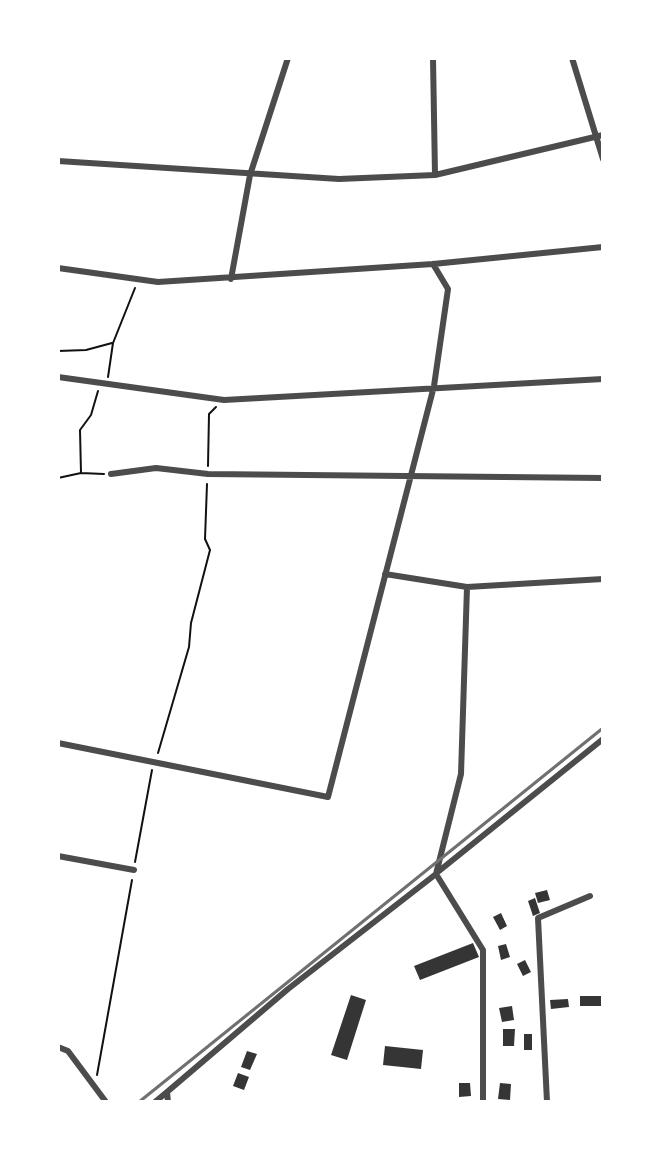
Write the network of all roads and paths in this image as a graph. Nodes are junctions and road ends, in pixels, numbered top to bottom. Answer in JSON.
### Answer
{"nodes":[{"id":1,"x":288,"y":58,"type":"edge"},
{"id":2,"x":433,"y":58,"type":"edge"},
{"id":3,"x":572,"y":58,"type":"edge"},
{"id":4,"x":600,"y":136,"type":"edge"},
{"id":5,"x":603,"y":159,"type":"edge"},
{"id":6,"x":58,"y":161,"type":"edge"},
{"id":7,"x":250,"y":175,"type":"junction"},
{"id":8,"x":435,"y":175,"type":"junction"},
{"id":9,"x":603,"y":247,"type":"edge"},
{"id":10,"x":433,"y":264,"type":"junction"},
{"id":11,"x":58,"y":268,"type":"edge"},
{"id":12,"x":231,"y":279,"type":"junction"},
{"id":13,"x":113,"y":343,"type":"dead end"},
{"id":14,"x":58,"y":351,"type":"edge"},
{"id":15,"x":58,"y":377,"type":"edge"},
{"id":16,"x":603,"y":379,"type":"edge"},
{"id":17,"x":434,"y":386,"type":"junction"},
{"id":18,"x":224,"y":400,"type":"junction"},
{"id":19,"x":111,"y":474,"type":"joint"},
{"id":20,"x":208,"y":474,"type":"junction"},
{"id":21,"x":58,"y":478,"type":"edge"},
{"id":22,"x":410,"y":478,"type":"junction"},
{"id":23,"x":603,"y":478,"type":"edge"},
{"id":24,"x":385,"y":574,"type":"junction"},
{"id":25,"x":603,"y":579,"type":"edge"},
{"id":26,"x":467,"y":587,"type":"junction"},
{"id":27,"x":603,"y":739,"type":"edge"},
{"id":28,"x":58,"y":743,"type":"edge"},
{"id":29,"x":153,"y":763,"type":"junction"},
{"id":30,"x":58,"y":856,"type":"edge"},
{"id":31,"x":134,"y":870,"type":"junction"},
{"id":32,"x":436,"y":874,"type":"junction"},
{"id":33,"x":590,"y":896,"type":"dead end"},
{"id":34,"x":58,"y":1047,"type":"edge"},
{"id":35,"x":96,"y":1084,"type":"junction"},
{"id":36,"x":167,"y":1092,"type":"junction"},
{"id":37,"x":106,"y":1102,"type":"edge"},
{"id":38,"x":155,"y":1102,"type":"edge"},
{"id":39,"x":168,"y":1102,"type":"edge"},
{"id":40,"x":483,"y":1102,"type":"edge"},
{"id":41,"x":547,"y":1102,"type":"edge"}],
"edges":[{"from":1,"to":7,"type":"street"},
{"from":2,"to":8,"type":"street"},
{"from":3,"to":4,"type":"street"},
{"from":4,"to":5,"type":"street"},
{"from":4,"to":8,"type":"street"},
{"from":6,"to":7,"type":"street"},
{"from":7,"to":8,"type":"street"},
{"from":7,"to":12,"type":"street"},
{"from":9,"to":10,"type":"street"},
{"from":10,"to":12,"type":"street"},
{"from":10,"to":17,"type":"street"},
{"from":11,"to":12,"type":"street"},
{"from":13,"to":14,"type":"path"},
{"from":15,"to":18,"type":"street"},
{"from":16,"to":17,"type":"street"},
{"from":17,"to":18,"type":"street"},
{"from":17,"to":22,"type":"street"},
{"from":18,"to":20,"type":"path"},
{"from":19,"to":20,"type":"street"},
{"from":19,"to":21,"type":"path"},
{"from":20,"to":22,"type":"street"},
{"from":20,"to":29,"type":"path"},
{"from":22,"to":23,"type":"street"},
{"from":22,"to":24,"type":"street"},
{"from":24,"to":26,"type":"street"},
{"from":24,"to":29,"type":"street"},
{"from":25,"to":26,"type":"street"},
{"from":26,"to":32,"type":"street"},
{"from":27,"to":32,"type":"street"},
{"from":28,"to":29,"type":"street"},
{"from":29,"to":31,"type":"path"},
{"from":30,"to":31,"type":"street"},
{"from":31,"to":35,"type":"path"},
{"from":32,"to":36,"type":"street"},
{"from":32,"to":40,"type":"street"},
{"from":33,"to":41,"type":"street"},
{"from":34,"to":35,"type":"street"},
{"from":35,"to":37,"type":"street"},
{"from":36,"to":38,"type":"street"},
{"from":36,"to":39,"type":"street"}]}
